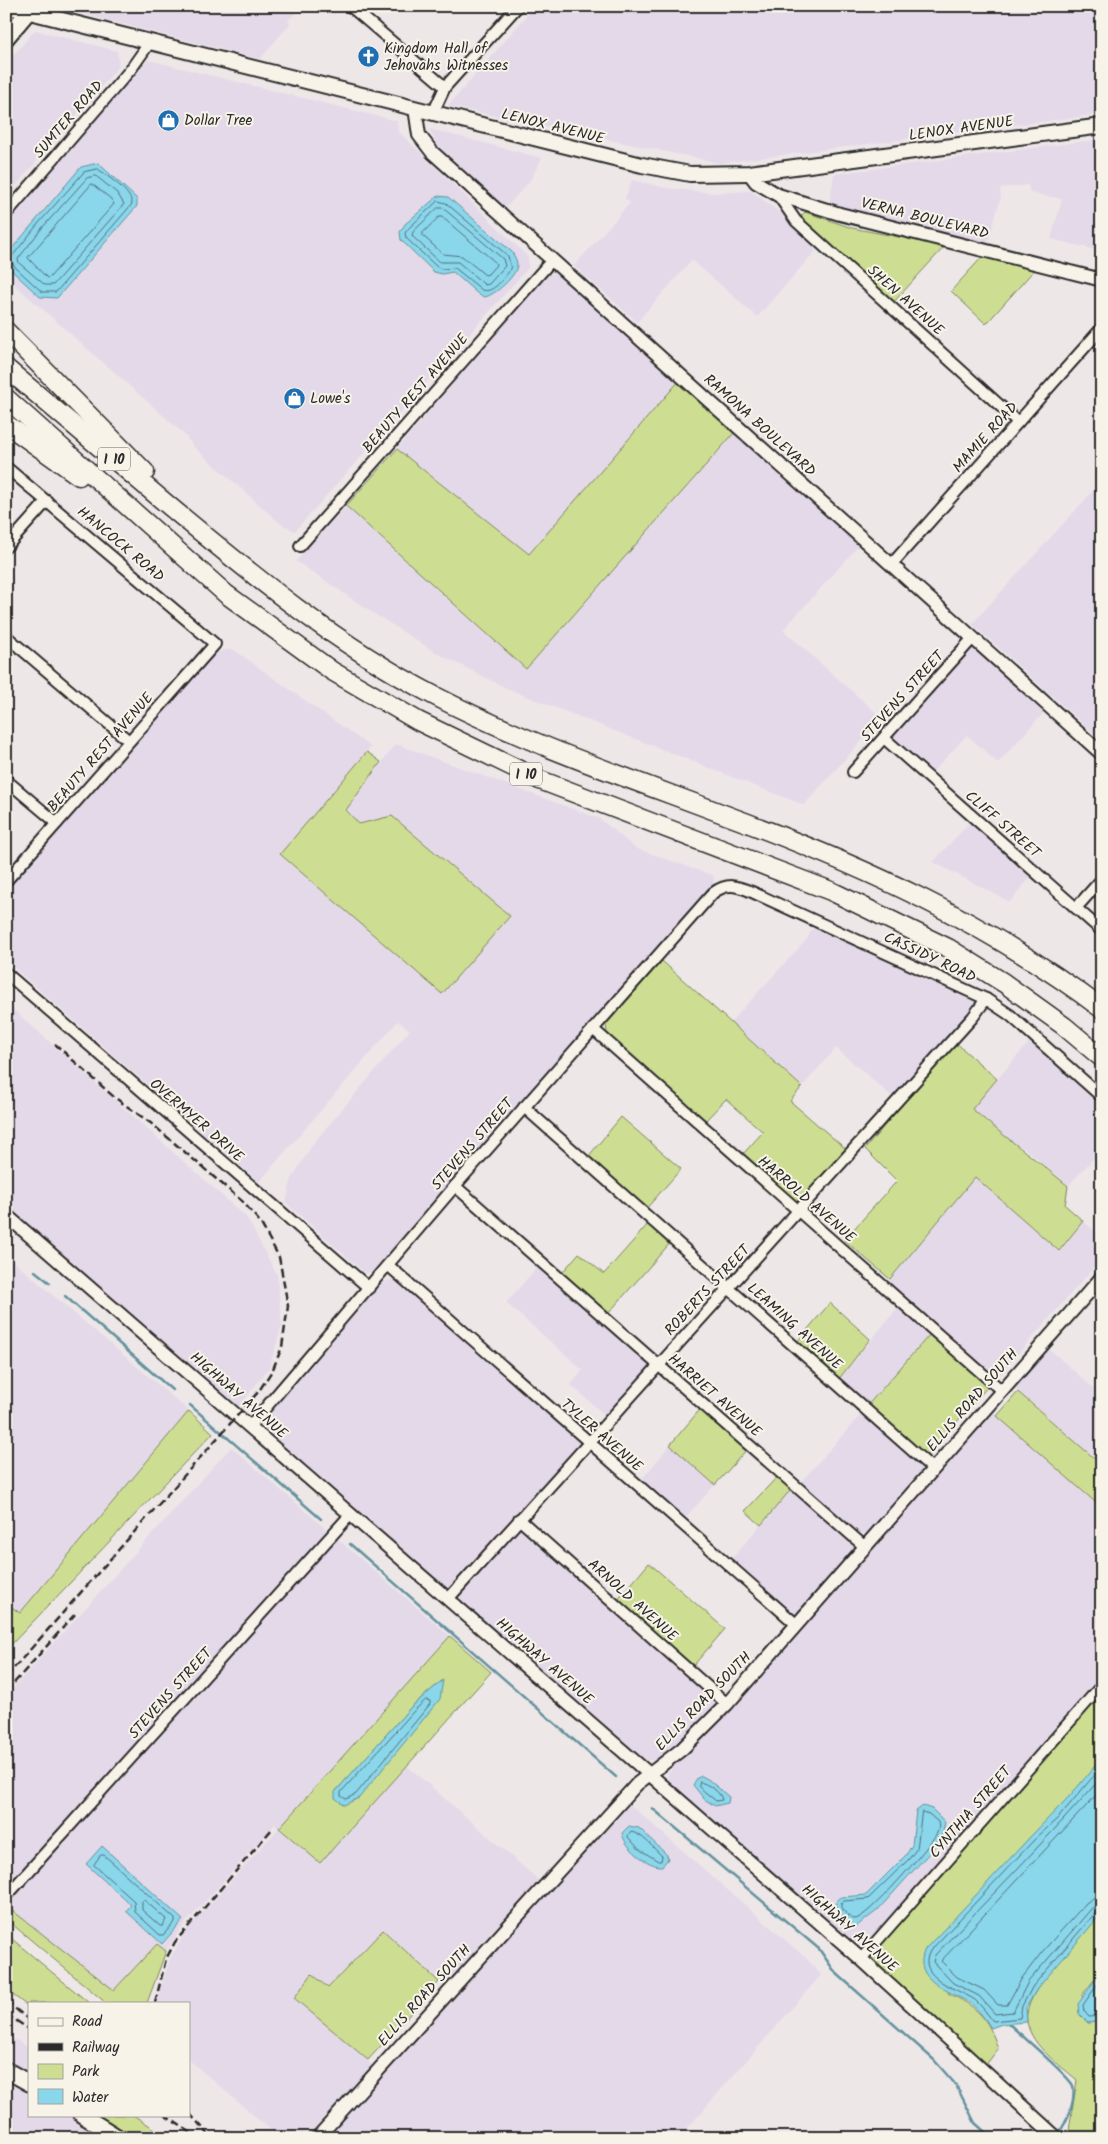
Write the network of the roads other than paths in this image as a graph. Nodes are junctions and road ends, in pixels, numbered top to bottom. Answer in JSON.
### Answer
{"nodes":[{"id":1,"x":6,"y":6,"type":"edge"},
{"id":2,"x":350,"y":6,"type":"edge"},
{"id":3,"x":517,"y":7,"type":"edge"},
{"id":4,"x":31,"y":9,"type":"edge"},
{"id":5,"x":6,"y":38,"type":"edge"},
{"id":6,"x":150,"y":42,"type":"junction"},
{"id":7,"x":445,"y":88,"type":"junction"},
{"id":8,"x":415,"y":108,"type":"junction"},
{"id":9,"x":433,"y":113,"type":"junction"},
{"id":10,"x":1102,"y":126,"type":"edge"},
{"id":11,"x":749,"y":173,"type":"junction"},
{"id":12,"x":778,"y":196,"type":"junction"},
{"id":13,"x":6,"y":214,"type":"edge"},
{"id":14,"x":552,"y":260,"type":"junction"},
{"id":15,"x":1102,"y":280,"type":"edge"},
{"id":16,"x":1102,"y":328,"type":"edge"},
{"id":17,"x":6,"y":331,"type":"edge"},
{"id":18,"x":6,"y":368,"type":"edge"},
{"id":19,"x":6,"y":398,"type":"edge"},
{"id":20,"x":1018,"y":422,"type":"junction"},
{"id":21,"x":6,"y":424,"type":"edge"},
{"id":22,"x":6,"y":467,"type":"edge"},
{"id":23,"x":47,"y":501,"type":"junction"},
{"id":24,"x":144,"y":521,"type":"junction"},
{"id":25,"x":300,"y":546,"type":"dead end"},
{"id":26,"x":6,"y":547,"type":"edge"},
{"id":27,"x":223,"y":551,"type":"junction"},
{"id":28,"x":891,"y":565,"type":"junction"},
{"id":29,"x":6,"y":636,"type":"edge"},
{"id":30,"x":972,"y":639,"type":"junction"},
{"id":31,"x":215,"y":644,"type":"joint"},
{"id":32,"x":884,"y":738,"type":"junction"},
{"id":33,"x":129,"y":741,"type":"junction"},
{"id":34,"x":1102,"y":754,"type":"edge"},
{"id":35,"x":853,"y":772,"type":"dead end"},
{"id":36,"x":6,"y":780,"type":"edge"},
{"id":37,"x":57,"y":823,"type":"junction"},
{"id":38,"x":1102,"y":878,"type":"edge"},
{"id":39,"x":6,"y":881,"type":"edge"},
{"id":40,"x":723,"y":886,"type":"joint"},
{"id":41,"x":1076,"y":908,"type":"junction"},
{"id":42,"x":1102,"y":931,"type":"edge"},
{"id":43,"x":6,"y":973,"type":"edge"},
{"id":44,"x":986,"y":999,"type":"junction"},
{"id":45,"x":1102,"y":1009,"type":"edge"},
{"id":46,"x":592,"y":1029,"type":"junction"},
{"id":47,"x":1102,"y":1058,"type":"edge"},
{"id":48,"x":1102,"y":1097,"type":"edge"},
{"id":49,"x":524,"y":1107,"type":"junction"},
{"id":50,"x":455,"y":1186,"type":"junction"},
{"id":51,"x":798,"y":1212,"type":"junction"},
{"id":52,"x":6,"y":1215,"type":"edge"},
{"id":53,"x":389,"y":1266,"type":"junction"},
{"id":54,"x":1102,"y":1277,"type":"edge"},
{"id":55,"x":369,"y":1288,"type":"junction"},
{"id":56,"x":730,"y":1288,"type":"junction"},
{"id":57,"x":659,"y":1365,"type":"junction"},
{"id":58,"x":1002,"y":1391,"type":"junction"},
{"id":59,"x":250,"y":1426,"type":"junction"},
{"id":60,"x":589,"y":1443,"type":"junction"},
{"id":61,"x":933,"y":1470,"type":"junction"},
{"id":62,"x":351,"y":1514,"type":"junction"},
{"id":63,"x":519,"y":1519,"type":"junction"},
{"id":64,"x":865,"y":1547,"type":"junction"},
{"id":65,"x":448,"y":1598,"type":"junction"},
{"id":66,"x":797,"y":1625,"type":"junction"},
{"id":67,"x":1102,"y":1684,"type":"edge"},
{"id":68,"x":727,"y":1704,"type":"junction"},
{"id":69,"x":649,"y":1774,"type":"junction"},
{"id":70,"x":10,"y":1891,"type":"dead end"},
{"id":71,"x":860,"y":1959,"type":"junction"},
{"id":72,"x":6,"y":2070,"type":"edge"},
{"id":73,"x":28,"y":2083,"type":"edge"},
{"id":74,"x":84,"y":2116,"type":"edge"},
{"id":75,"x":119,"y":2138,"type":"edge"},
{"id":76,"x":317,"y":2138,"type":"edge"},
{"id":77,"x":1057,"y":2138,"type":"edge"}],
"edges":[{"from":1,"to":4,"type":"main road","name":"LENOX AVENUE"},
{"from":2,"to":7,"type":"street"},
{"from":3,"to":7,"type":"street"},
{"from":4,"to":5,"type":"main road"},
{"from":4,"to":6,"type":"main road","name":"LENOX AVENUE"},
{"from":6,"to":8,"type":"main road","name":"LENOX AVENUE"},
{"from":6,"to":13,"type":"street","name":"SUMTER ROAD"},
{"from":7,"to":9,"type":"street"},
{"from":8,"to":9,"type":"main road","name":"LENOX AVENUE"},
{"from":8,"to":14,"type":"street","name":"RAMONA BOULEVARD"},
{"from":9,"to":11,"type":"main road","name":"LENOX AVENUE"},
{"from":10,"to":11,"type":"main road","name":"LENOX AVENUE"},
{"from":11,"to":12,"type":"street","name":"VERNA BOULEVARD"},
{"from":12,"to":15,"type":"street","name":"VERNA BOULEVARD"},
{"from":12,"to":20,"type":"street","name":"SHEN AVENUE"},
{"from":14,"to":25,"type":"street","name":"BEAUTY REST AVENUE"},
{"from":14,"to":28,"type":"street","name":"RAMONA BOULEVARD"},
{"from":16,"to":20,"type":"street","name":"MAMIE ROAD"},
{"from":17,"to":27,"type":"highway"},
{"from":18,"to":27,"type":"highway","number":"I 10"},
{"from":19,"to":24,"type":"highway","number":"I 10"},
{"from":20,"to":28,"type":"street","name":"MAMIE ROAD"},
{"from":21,"to":24,"type":"highway"},
{"from":22,"to":23,"type":"street","name":"HANCOCK ROAD"},
{"from":23,"to":26,"type":"street"},
{"from":23,"to":31,"type":"street","name":"HANCOCK ROAD"},
{"from":24,"to":47,"type":"highway","number":"I 10"},
{"from":27,"to":45,"type":"highway","number":"I 10"},
{"from":28,"to":30,"type":"street","name":"RAMONA BOULEVARD"},
{"from":29,"to":33,"type":"street"},
{"from":30,"to":32,"type":"street","name":"STEVENS STREET"},
{"from":30,"to":34,"type":"street","name":"RAMONA BOULEVARD"},
{"from":31,"to":33,"type":"street","name":"BEAUTY REST AVENUE"},
{"from":32,"to":35,"type":"street","name":"STEVENS STREET"},
{"from":32,"to":41,"type":"street","name":"CLIFF STREET"},
{"from":33,"to":37,"type":"street","name":"BEAUTY REST AVENUE"},
{"from":36,"to":37,"type":"street"},
{"from":37,"to":39,"type":"street","name":"BEAUTY REST AVENUE"},
{"from":38,"to":41,"type":"street"},
{"from":40,"to":44,"type":"street","name":"CASSIDY ROAD"},
{"from":40,"to":46,"type":"street","name":"STEVENS STREET"},
{"from":41,"to":42,"type":"street","name":"CLIFF STREET"},
{"from":43,"to":55,"type":"street","name":"OVERMYER DRIVE"},
{"from":44,"to":48,"type":"street","name":"CASSIDY ROAD"},
{"from":44,"to":51,"type":"street","name":"ROBERTS STREET"},
{"from":46,"to":49,"type":"street","name":"STEVENS STREET"},
{"from":46,"to":51,"type":"street","name":"HARROLD AVENUE"},
{"from":49,"to":50,"type":"street","name":"STEVENS STREET"},
{"from":49,"to":56,"type":"street","name":"LEAMING AVENUE"},
{"from":50,"to":53,"type":"street","name":"STEVENS STREET"},
{"from":50,"to":57,"type":"street","name":"HARRIET AVENUE"},
{"from":51,"to":56,"type":"street","name":"ROBERTS STREET"},
{"from":51,"to":58,"type":"street","name":"HARROLD AVENUE"},
{"from":52,"to":59,"type":"street","name":"HIGHWAY AVENUE"},
{"from":53,"to":55,"type":"street","name":"STEVENS STREET"},
{"from":53,"to":60,"type":"street","name":"TYLER AVENUE"},
{"from":54,"to":58,"type":"street","name":"ELLIS ROAD SOUTH"},
{"from":55,"to":59,"type":"street","name":"STEVENS STREET"},
{"from":56,"to":57,"type":"street","name":"ROBERTS STREET"},
{"from":56,"to":61,"type":"street","name":"LEAMING AVENUE"},
{"from":57,"to":60,"type":"street","name":"ROBERTS STREET"},
{"from":57,"to":64,"type":"street","name":"HARRIET AVENUE"},
{"from":58,"to":61,"type":"street","name":"ELLIS ROAD SOUTH"},
{"from":59,"to":62,"type":"street","name":"HIGHWAY AVENUE"},
{"from":60,"to":63,"type":"street","name":"ROBERTS STREET"},
{"from":60,"to":66,"type":"street","name":"TYLER AVENUE"},
{"from":61,"to":64,"type":"street","name":"ELLIS ROAD SOUTH"},
{"from":62,"to":65,"type":"street","name":"HIGHWAY AVENUE"},
{"from":62,"to":70,"type":"street","name":"STEVENS STREET"},
{"from":63,"to":65,"type":"street","name":"ROBERTS STREET"},
{"from":63,"to":68,"type":"street","name":"ARNOLD AVENUE"},
{"from":64,"to":66,"type":"street","name":"ELLIS ROAD SOUTH"},
{"from":65,"to":69,"type":"street","name":"HIGHWAY AVENUE"},
{"from":66,"to":68,"type":"street","name":"ELLIS ROAD SOUTH"},
{"from":67,"to":71,"type":"street","name":"CYNTHIA STREET"},
{"from":68,"to":69,"type":"street","name":"ELLIS ROAD SOUTH"},
{"from":69,"to":71,"type":"street","name":"HIGHWAY AVENUE"},
{"from":69,"to":76,"type":"street","name":"ELLIS ROAD SOUTH"},
{"from":71,"to":77,"type":"street","name":"HIGHWAY AVENUE"},
{"from":72,"to":73,"type":"main road"},
{"from":74,"to":75,"type":"main road"}]}
